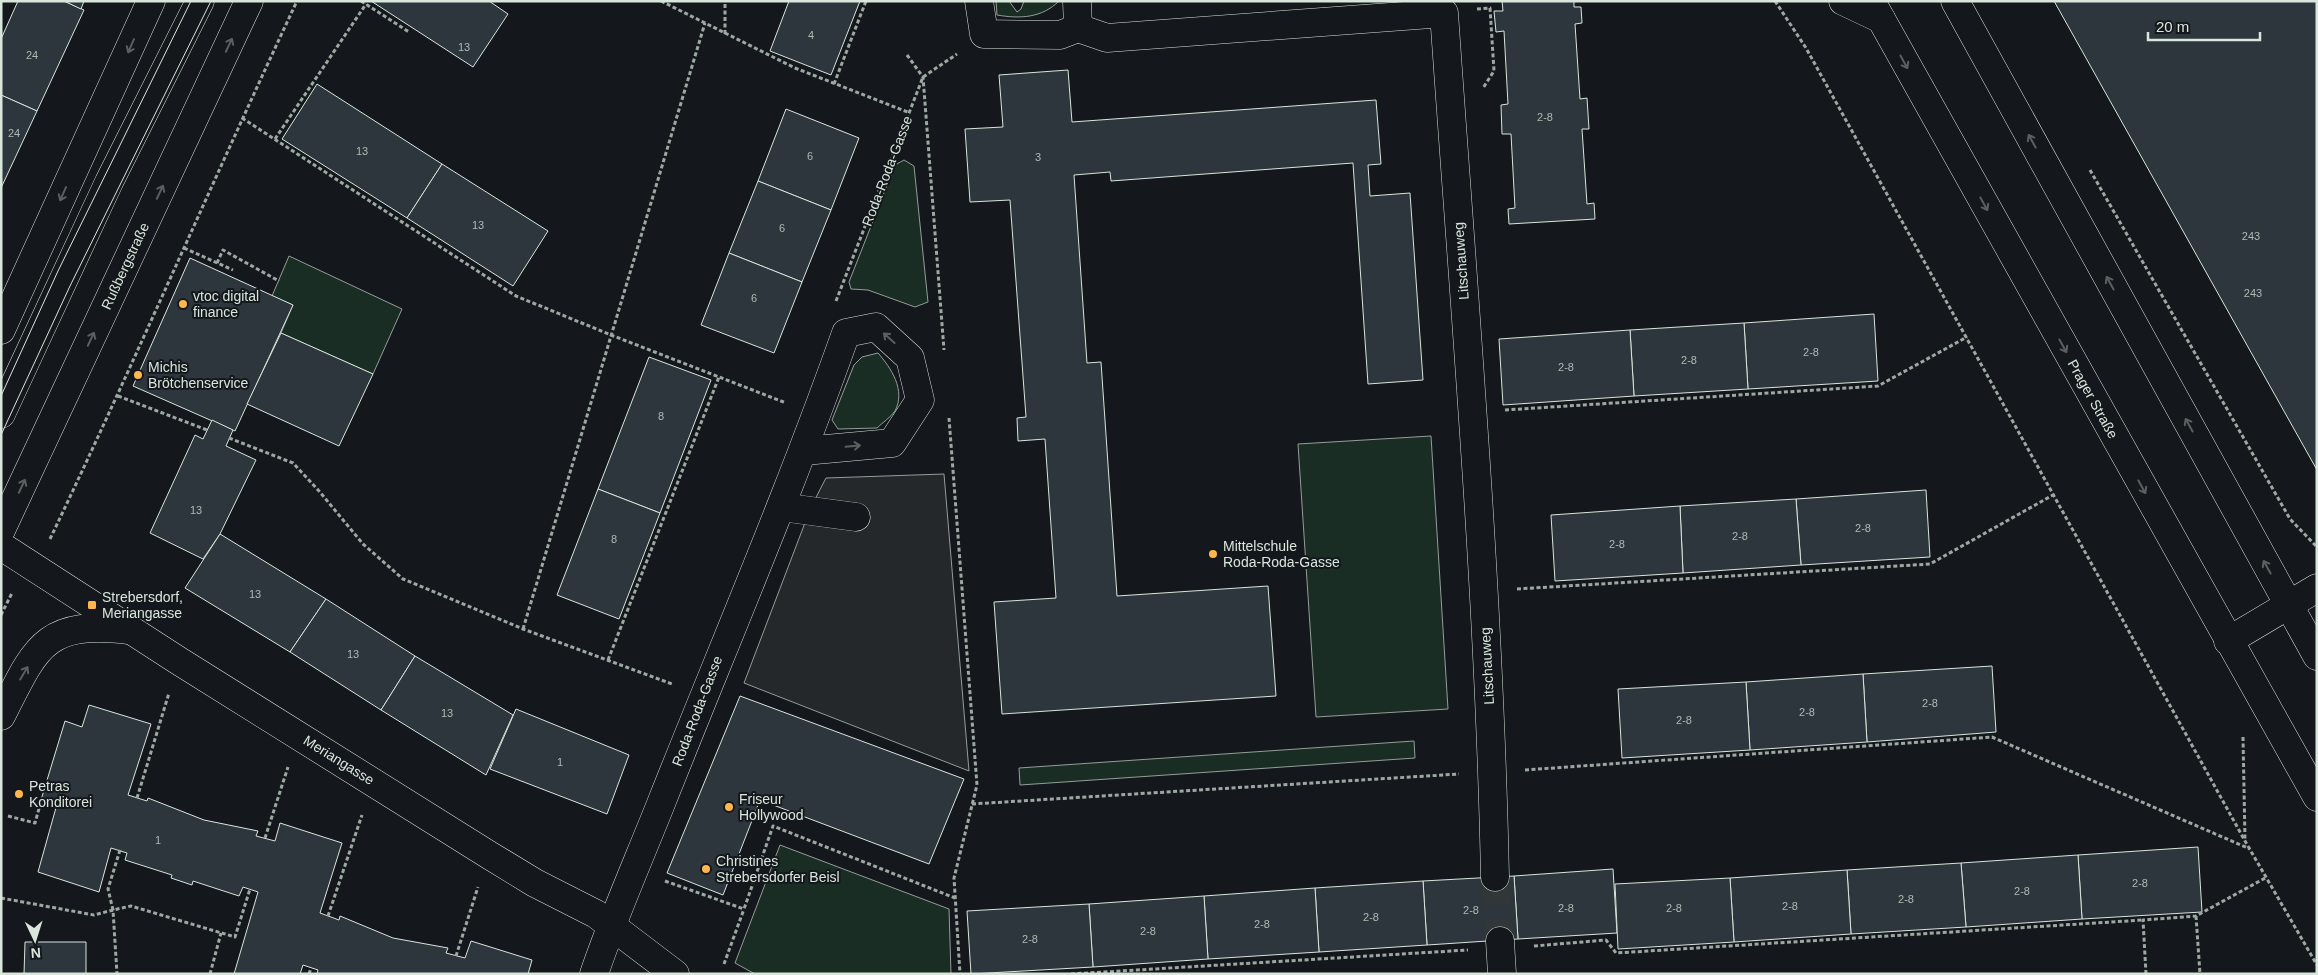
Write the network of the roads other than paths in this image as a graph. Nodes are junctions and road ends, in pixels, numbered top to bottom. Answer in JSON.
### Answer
{"nodes":[{"id":1,"x":151,"y":1,"type":"edge"},
{"id":2,"x":200,"y":1,"type":"edge"},
{"id":3,"x":249,"y":1,"type":"edge"},
{"id":4,"x":979,"y":1,"type":"edge"},
{"id":5,"x":1843,"y":1,"type":"edge"},
{"id":6,"x":1955,"y":1,"type":"edge"},
{"id":7,"x":1876,"y":10,"type":"edge"},
{"id":8,"x":1078,"y":14,"type":"edge"},
{"id":9,"x":1,"y":330,"type":"edge"},
{"id":10,"x":1,"y":414,"type":"edge"},
{"id":11,"x":804,"y":451,"type":"junction"},
{"id":12,"x":781,"y":507,"type":"junction"},
{"id":13,"x":856,"y":517,"type":"dead end"},
{"id":14,"x":1,"y":530,"type":"edge"},
{"id":15,"x":1,"y":546,"type":"edge"},
{"id":16,"x":2317,"y":588,"type":"edge"},
{"id":17,"x":2288,"y":604,"type":"junction"},
{"id":18,"x":131,"y":630,"type":"junction"},
{"id":19,"x":2228,"y":640,"type":"junction"},
{"id":20,"x":2317,"y":656,"type":"edge"},
{"id":21,"x":1,"y":716,"type":"edge"},
{"id":22,"x":2317,"y":797,"type":"edge"},
{"id":23,"x":1495,"y":877,"type":"tunnel mouth"},
{"id":24,"x":610,"y":926,"type":"junction"},
{"id":25,"x":594,"y":974,"type":"edge"},
{"id":26,"x":675,"y":974,"type":"edge"}],
"edges":[{"from":1,"to":9,"type":"street","one_way":true},
{"from":2,"to":10,"type":"street"},
{"from":14,"to":3,"type":"street","name":"Rußbergstraße","one_way":true},
{"from":4,"to":8,"type":"street"},
{"from":5,"to":7,"type":"street"},
{"from":17,"to":6,"type":"street","one_way":true},
{"from":7,"to":19,"type":"street","name":"Prager Straße","one_way":true},
{"from":8,"to":23,"type":"street","name":"Litschauweg"},
{"from":11,"to":11,"type":"street","name":"Roda-Roda-Gasse","one_way":true},
{"from":11,"to":12,"type":"street","name":"Roda-Roda-Gasse"},
{"from":12,"to":13,"type":"street"},
{"from":12,"to":24,"type":"street","name":"Roda-Roda-Gasse"},
{"from":15,"to":18,"type":"street","name":"Meriangasse"},
{"from":16,"to":17,"type":"street"},
{"from":17,"to":19,"type":"street"},
{"from":17,"to":20,"type":"street"},
{"from":21,"to":18,"type":"street","one_way":true},
{"from":18,"to":24,"type":"street","name":"Meriangasse"},
{"from":19,"to":22,"type":"street","name":"Prager Straße"},
{"from":24,"to":25,"type":"street","name":"Roda-Roda-Gasse"},
{"from":24,"to":26,"type":"street","name":"Meriangasse"}]}
